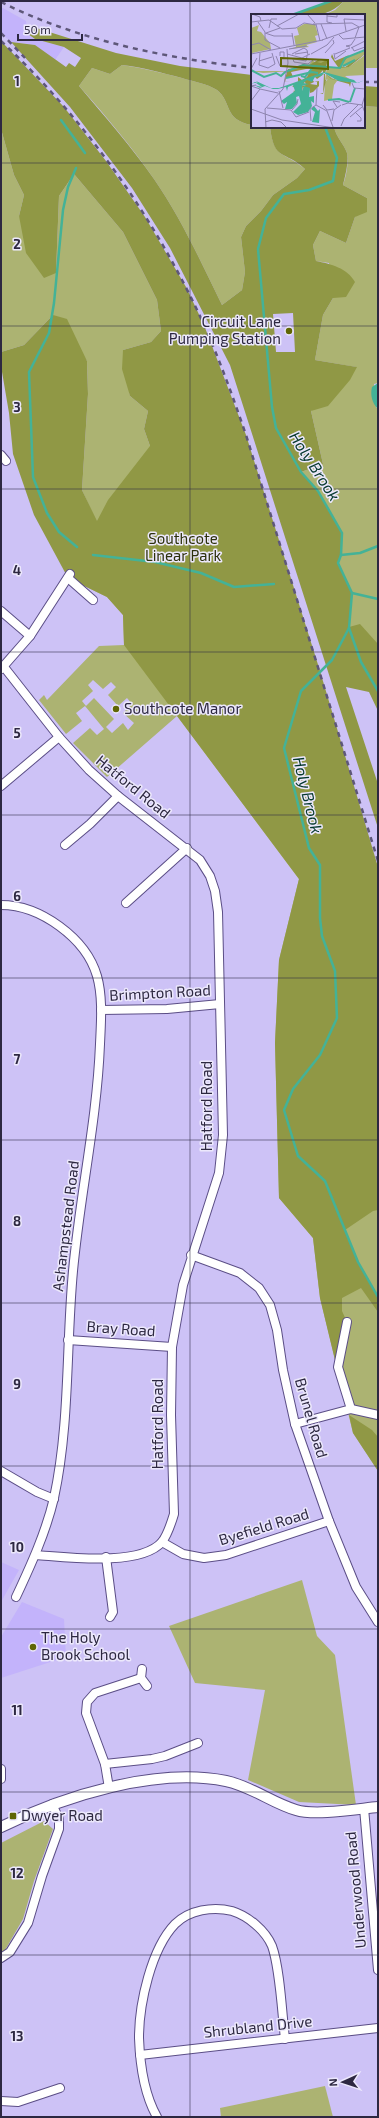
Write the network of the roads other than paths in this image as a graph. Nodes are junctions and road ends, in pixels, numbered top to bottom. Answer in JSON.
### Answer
{"nodes":[{"id":1,"x":93,"y":600,"type":"dead end"},
{"id":2,"x":1,"y":611,"type":"edge"},
{"id":3,"x":30,"y":636,"type":"junction"},
{"id":4,"x":2,"y":668,"type":"edge"},
{"id":5,"x":59,"y":737,"type":"junction"},
{"id":6,"x":1,"y":786,"type":"edge"},
{"id":7,"x":118,"y":796,"type":"junction"},
{"id":8,"x":65,"y":845,"type":"dead end"},
{"id":9,"x":187,"y":848,"type":"junction"},
{"id":10,"x":126,"y":903,"type":"dead end"},
{"id":11,"x":1,"y":905,"type":"edge"},
{"id":12,"x":220,"y":1004,"type":"junction"},
{"id":13,"x":101,"y":1010,"type":"junction"},
{"id":14,"x":191,"y":1256,"type":"junction"},
{"id":15,"x":347,"y":1322,"type":"dead end"},
{"id":16,"x":68,"y":1340,"type":"junction"},
{"id":17,"x":172,"y":1346,"type":"junction"},
{"id":18,"x":351,"y":1409,"type":"junction"},
{"id":19,"x":378,"y":1415,"type":"edge"},
{"id":20,"x":295,"y":1424,"type":"junction"},
{"id":21,"x":1,"y":1471,"type":"edge"},
{"id":22,"x":54,"y":1499,"type":"junction"},
{"id":23,"x":329,"y":1522,"type":"junction"},
{"id":24,"x":162,"y":1542,"type":"junction"},
{"id":25,"x":36,"y":1555,"type":"junction"},
{"id":26,"x":106,"y":1557,"type":"junction"},
{"id":27,"x":16,"y":1597,"type":"dead end"},
{"id":28,"x":110,"y":1617,"type":"dead end"},
{"id":29,"x":378,"y":1622,"type":"edge"},
{"id":30,"x":142,"y":1669,"type":"dead end"},
{"id":31,"x":141,"y":1678,"type":"junction"},
{"id":32,"x":147,"y":1686,"type":"dead end"},
{"id":33,"x":198,"y":1743,"type":"dead end"},
{"id":34,"x":105,"y":1764,"type":"junction"},
{"id":35,"x":1,"y":1769,"type":"edge"},
{"id":36,"x":1,"y":1779,"type":"edge"},
{"id":37,"x":109,"y":1788,"type":"junction"},
{"id":38,"x":52,"y":1804,"type":"junction"},
{"id":39,"x":378,"y":1807,"type":"edge"},
{"id":40,"x":364,"y":1808,"type":"junction"},
{"id":41,"x":1,"y":1827,"type":"edge"},
{"id":42,"x":376,"y":1933,"type":"edge"},
{"id":43,"x":1,"y":1958,"type":"edge"},
{"id":44,"x":378,"y":1970,"type":"edge"},
{"id":45,"x":378,"y":2028,"type":"edge"},
{"id":46,"x":285,"y":2039,"type":"junction"},
{"id":47,"x":140,"y":2055,"type":"junction"},
{"id":48,"x":60,"y":2088,"type":"dead end"},
{"id":49,"x":1,"y":2101,"type":"edge"},
{"id":50,"x":157,"y":2117,"type":"edge"}],
"edges":[{"from":1,"to":3,"type":"street"},
{"from":2,"to":3,"type":"street"},
{"from":3,"to":4,"type":"street"},
{"from":4,"to":5,"type":"street","name":"Hatford Road"},
{"from":5,"to":6,"type":"street"},
{"from":5,"to":7,"type":"street","name":"Hatford Road"},
{"from":7,"to":8,"type":"street"},
{"from":7,"to":9,"type":"street","name":"Hatford Road"},
{"from":9,"to":10,"type":"street"},
{"from":9,"to":12,"type":"street","name":"Hatford Road"},
{"from":11,"to":13,"type":"street","name":"Ashampstead Road"},
{"from":12,"to":13,"type":"street","name":"Brimpton Road"},
{"from":12,"to":14,"type":"street","name":"Hatford Road"},
{"from":13,"to":16,"type":"street","name":"Ashampstead Road"},
{"from":14,"to":17,"type":"street","name":"Hatford Road"},
{"from":14,"to":20,"type":"street","name":"Brunel Road"},
{"from":15,"to":18,"type":"street"},
{"from":16,"to":17,"type":"street","name":"Bray Road"},
{"from":16,"to":22,"type":"street","name":"Ashampstead Road"},
{"from":17,"to":24,"type":"street","name":"Hatford Road"},
{"from":18,"to":19,"type":"street"},
{"from":18,"to":20,"type":"street"},
{"from":20,"to":23,"type":"street","name":"Brunel Road"},
{"from":21,"to":22,"type":"street"},
{"from":22,"to":25,"type":"street","name":"Ashampstead Road"},
{"from":23,"to":24,"type":"street","name":"Byefield Road"},
{"from":23,"to":29,"type":"street","name":"Brunel Road"},
{"from":24,"to":26,"type":"street","name":"Hatford Road"},
{"from":25,"to":26,"type":"street","name":"Hatford Road"},
{"from":25,"to":27,"type":"street","name":"Ashampstead Road"},
{"from":26,"to":28,"type":"street"},
{"from":30,"to":31,"type":"street"},
{"from":31,"to":32,"type":"street"},
{"from":31,"to":34,"type":"street"},
{"from":33,"to":34,"type":"street"},
{"from":34,"to":37,"type":"street"},
{"from":35,"to":36,"type":"street"},
{"from":37,"to":38,"type":"street"},
{"from":37,"to":40,"type":"street"},
{"from":38,"to":41,"type":"street"},
{"from":38,"to":43,"type":"street"},
{"from":39,"to":40,"type":"street"},
{"from":40,"to":42,"type":"street","name":"Underwood Road"},
{"from":42,"to":44,"type":"street","name":"Underwood Road"},
{"from":45,"to":46,"type":"street","name":"Shrubland Drive"},
{"from":46,"to":47,"type":"street","name":"Shrubland Drive"},
{"from":46,"to":47,"type":"street"},
{"from":47,"to":50,"type":"street"},
{"from":48,"to":49,"type":"street"}]}
